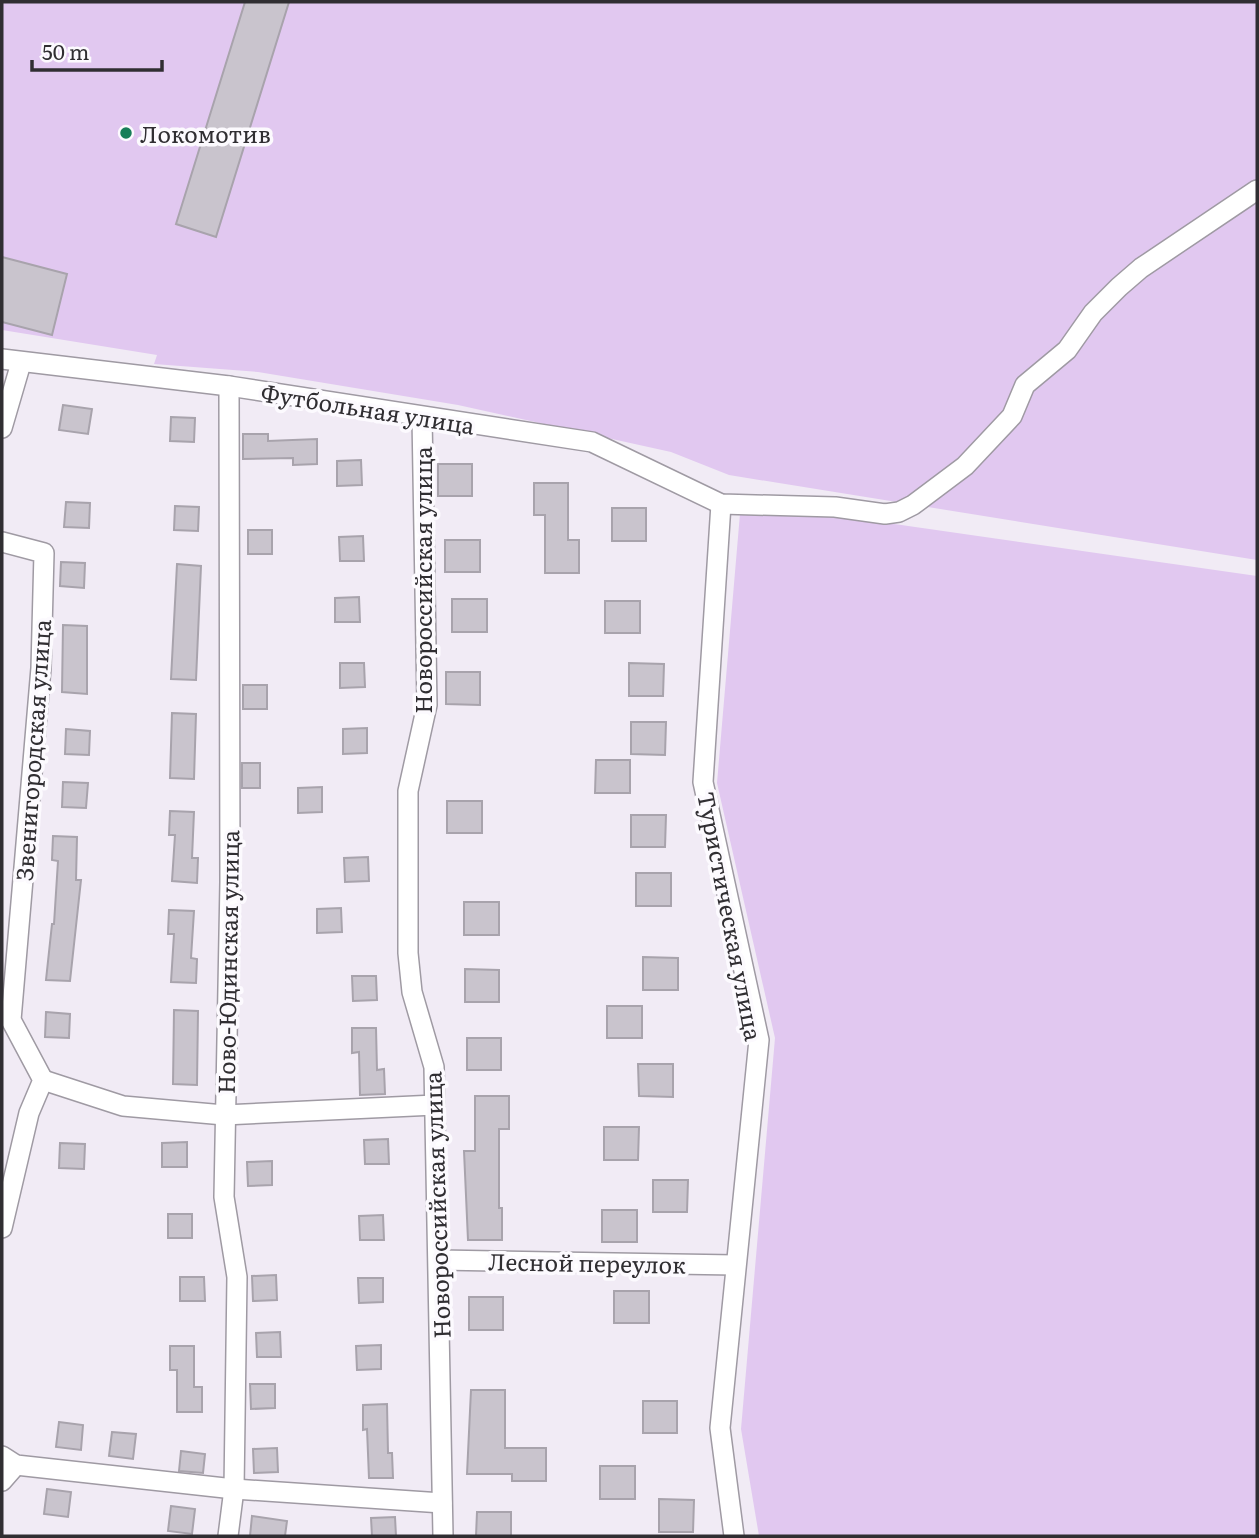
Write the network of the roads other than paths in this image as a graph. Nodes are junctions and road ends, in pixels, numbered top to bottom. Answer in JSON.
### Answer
{"nodes":[{"id":1,"x":1257,"y":190,"type":"edge"},
{"id":2,"x":11,"y":361,"type":"edge"},
{"id":3,"x":229,"y":386,"type":"junction"},
{"id":4,"x":422,"y":417,"type":"junction"},
{"id":5,"x":2,"y":428,"type":"edge"},
{"id":6,"x":721,"y":504,"type":"junction"},
{"id":7,"x":2,"y":542,"type":"edge"},
{"id":8,"x":43,"y":1080,"type":"junction"},
{"id":9,"x":435,"y":1105,"type":"junction"},
{"id":10,"x":224,"y":1115,"type":"junction"},
{"id":11,"x":2,"y":1228,"type":"edge"},
{"id":12,"x":439,"y":1259,"type":"junction"},
{"id":13,"x":735,"y":1265,"type":"junction"},
{"id":14,"x":9,"y":1460,"type":"edge"},
{"id":15,"x":2,"y":1481,"type":"edge"},
{"id":16,"x":234,"y":1489,"type":"junction"},
{"id":17,"x":442,"y":1503,"type":"junction"},
{"id":18,"x":228,"y":1536,"type":"edge"},
{"id":19,"x":443,"y":1536,"type":"edge"},
{"id":20,"x":734,"y":1536,"type":"edge"}],
"edges":[{"from":1,"to":6,"type":"street"},
{"from":2,"to":3,"type":"street","name":"Футбольная улица"},
{"from":2,"to":5,"type":"street"},
{"from":3,"to":4,"type":"street","name":"Футбольная улица"},
{"from":3,"to":10,"type":"street","name":"Ново-Юдинская улица"},
{"from":4,"to":6,"type":"street","name":"Футбольная улица"},
{"from":4,"to":9,"type":"street","name":"Новороссийская улица"},
{"from":6,"to":13,"type":"street","name":"Туристическая улица"},
{"from":7,"to":8,"type":"street","name":"Звенигородская улица"},
{"from":8,"to":10,"type":"street"},
{"from":8,"to":11,"type":"street"},
{"from":9,"to":10,"type":"street"},
{"from":9,"to":12,"type":"street","name":"Новороссийская улица"},
{"from":10,"to":16,"type":"street","name":"Ново-Юдинская улица"},
{"from":12,"to":13,"type":"street","name":"Лесной переулок"},
{"from":12,"to":17,"type":"street","name":"Новороссийская улица"},
{"from":13,"to":20,"type":"street","name":"Туристическая улица"},
{"from":14,"to":15,"type":"street"},
{"from":14,"to":16,"type":"street"},
{"from":16,"to":17,"type":"street"},
{"from":16,"to":18,"type":"street","name":"Ново-Юдинская улица"},
{"from":17,"to":19,"type":"street","name":"Новороссийская улица"}]}
